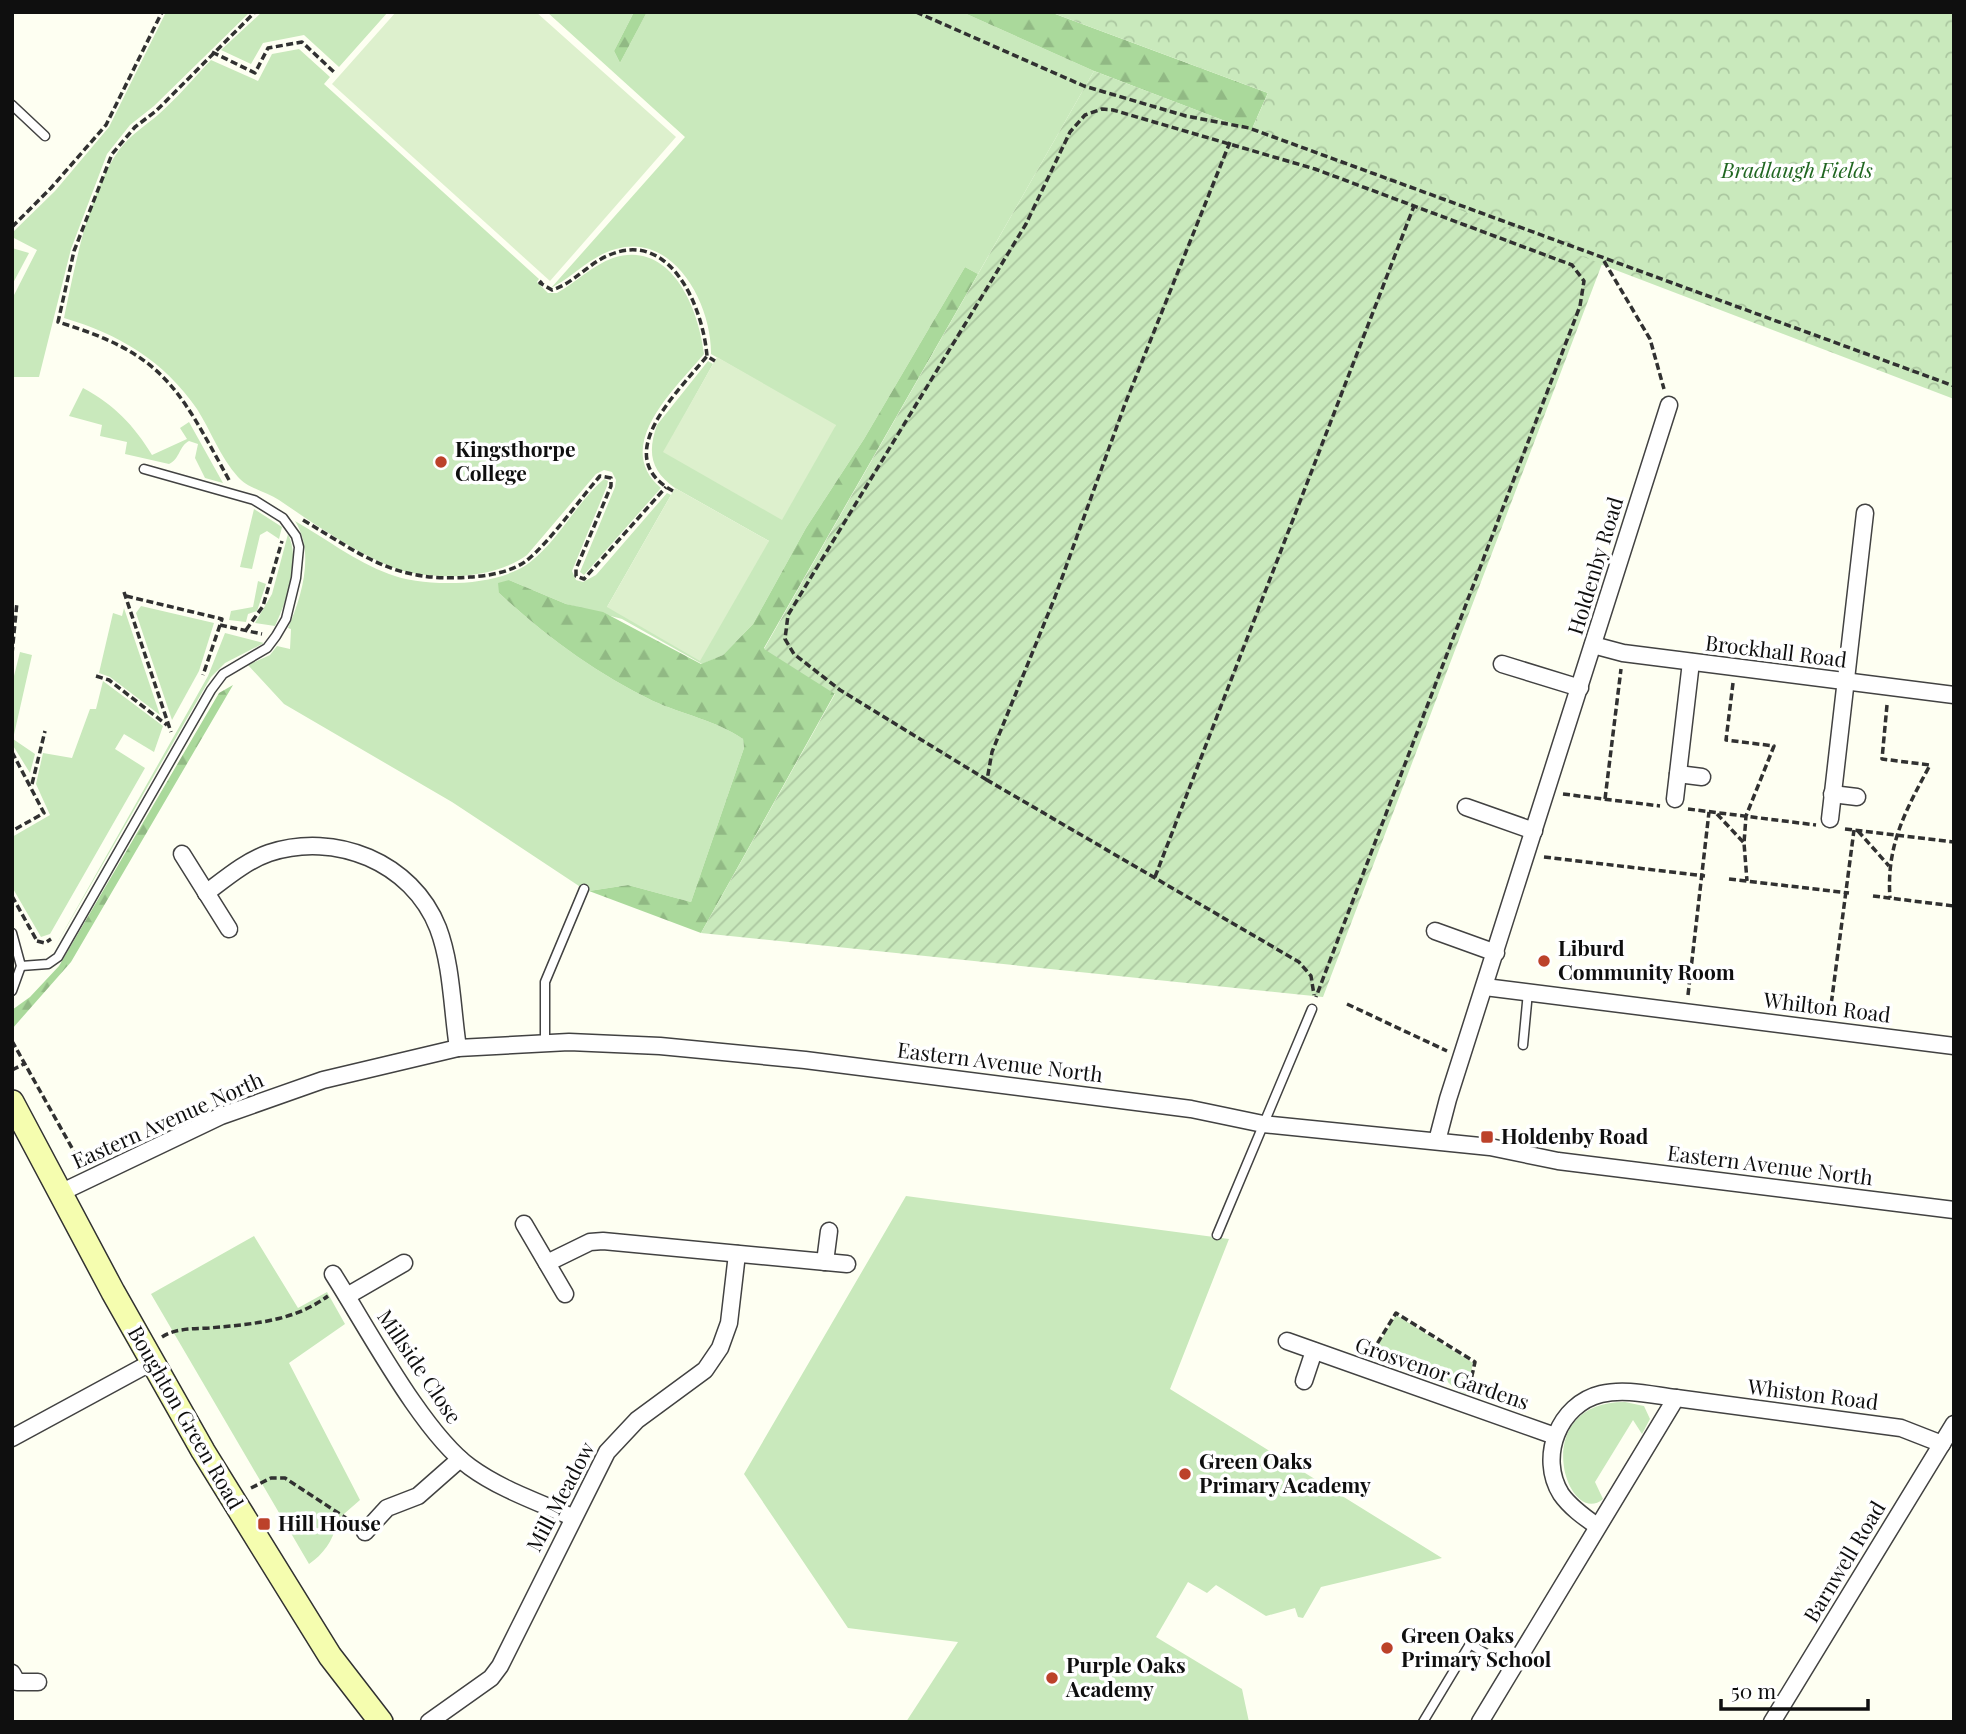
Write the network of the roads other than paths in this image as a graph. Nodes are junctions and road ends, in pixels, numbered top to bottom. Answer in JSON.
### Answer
{"nodes":[{"id":1,"x":12,"y":105,"type":"edge"},
{"id":2,"x":46,"y":136,"type":"dead end"},
{"id":3,"x":1669,"y":405,"type":"road end"},
{"id":4,"x":144,"y":469,"type":"dead end"},
{"id":5,"x":1865,"y":513,"type":"dead end"},
{"id":6,"x":1593,"y":645,"type":"junction"},
{"id":7,"x":1690,"y":662,"type":"junction"},
{"id":8,"x":1502,"y":664,"type":"dead end"},
{"id":9,"x":1845,"y":682,"type":"junction"},
{"id":10,"x":1580,"y":688,"type":"junction"},
{"id":11,"x":1954,"y":695,"type":"edge"},
{"id":12,"x":1678,"y":774,"type":"junction"},
{"id":13,"x":1702,"y":777,"type":"dead end"},
{"id":14,"x":1832,"y":794,"type":"junction"},
{"id":15,"x":1857,"y":797,"type":"dead end"},
{"id":16,"x":1674,"y":805,"type":"road end"},
{"id":17,"x":1466,"y":807,"type":"dead end"},
{"id":18,"x":1833,"y":825,"type":"road end"},
{"id":19,"x":1534,"y":831,"type":"junction"},
{"id":20,"x":182,"y":854,"type":"dead end"},
{"id":21,"x":584,"y":889,"type":"dead end"},
{"id":22,"x":206,"y":892,"type":"junction"},
{"id":23,"x":229,"y":929,"type":"dead end"},
{"id":24,"x":1435,"y":931,"type":"dead end"},
{"id":25,"x":12,"y":933,"type":"edge"},
{"id":26,"x":1496,"y":953,"type":"junction"},
{"id":27,"x":21,"y":966,"type":"junction"},
{"id":28,"x":1485,"y":987,"type":"junction"},
{"id":29,"x":12,"y":991,"type":"edge"},
{"id":30,"x":1528,"y":992,"type":"junction"},
{"id":31,"x":1312,"y":1009,"type":"road end"},
{"id":32,"x":545,"y":1042,"type":"junction"},
{"id":33,"x":1522,"y":1045,"type":"dead end"},
{"id":34,"x":1954,"y":1046,"type":"edge"},
{"id":35,"x":458,"y":1048,"type":"junction"},
{"id":36,"x":12,"y":1102,"type":"edge"},
{"id":37,"x":1263,"y":1124,"type":"junction"},
{"id":38,"x":1437,"y":1142,"type":"junction"},
{"id":39,"x":62,"y":1192,"type":"junction"},
{"id":40,"x":1954,"y":1210,"type":"edge"},
{"id":41,"x":524,"y":1224,"type":"dead end"},
{"id":42,"x":829,"y":1231,"type":"dead end"},
{"id":43,"x":1217,"y":1235,"type":"dead end"},
{"id":44,"x":737,"y":1254,"type":"junction"},
{"id":45,"x":825,"y":1262,"type":"junction"},
{"id":46,"x":404,"y":1263,"type":"dead end"},
{"id":47,"x":547,"y":1263,"type":"junction"},
{"id":48,"x":847,"y":1264,"type":"dead end"},
{"id":49,"x":565,"y":1294,"type":"dead end"},
{"id":50,"x":1287,"y":1341,"type":"dead end"},
{"id":51,"x":1314,"y":1351,"type":"junction"},
{"id":52,"x":152,"y":1362,"type":"junction"},
{"id":53,"x":1304,"y":1381,"type":"dead end"},
{"id":54,"x":1676,"y":1398,"type":"junction"},
{"id":55,"x":1954,"y":1424,"type":"edge"},
{"id":56,"x":1555,"y":1436,"type":"junction"},
{"id":57,"x":12,"y":1438,"type":"edge"},
{"id":58,"x":1942,"y":1444,"type":"junction"},
{"id":59,"x":460,"y":1459,"type":"junction"},
{"id":60,"x":572,"y":1517,"type":"junction"},
{"id":61,"x":1597,"y":1526,"type":"junction"},
{"id":62,"x":365,"y":1532,"type":"road end"},
{"id":63,"x":1511,"y":1668,"type":"junction"},
{"id":64,"x":12,"y":1673,"type":"edge"},
{"id":65,"x":38,"y":1682,"type":"dead end"},
{"id":66,"x":381,"y":1722,"type":"edge"},
{"id":67,"x":429,"y":1722,"type":"edge"},
{"id":68,"x":1423,"y":1722,"type":"edge"},
{"id":69,"x":1480,"y":1722,"type":"edge"},
{"id":70,"x":1772,"y":1722,"type":"edge"}],
"edges":[{"from":1,"to":2,"type":"lane"},
{"from":3,"to":6,"type":"street","name":"Holdenby Road"},
{"from":4,"to":27,"type":"lane"},
{"from":5,"to":9,"type":"street"},
{"from":6,"to":7,"type":"street","name":"Brockhall Road"},
{"from":6,"to":10,"type":"street","name":"Holdenby Road"},
{"from":7,"to":9,"type":"street","name":"Brockhall Road"},
{"from":7,"to":12,"type":"street"},
{"from":8,"to":10,"type":"street"},
{"from":9,"to":11,"type":"street","name":"Brockhall Road"},
{"from":9,"to":14,"type":"street"},
{"from":10,"to":19,"type":"street","name":"Holdenby Road"},
{"from":12,"to":13,"type":"street"},
{"from":12,"to":16,"type":"street"},
{"from":14,"to":15,"type":"street"},
{"from":14,"to":18,"type":"street"},
{"from":17,"to":19,"type":"street"},
{"from":19,"to":26,"type":"street","name":"Holdenby Road"},
{"from":20,"to":22,"type":"street"},
{"from":21,"to":32,"type":"lane"},
{"from":22,"to":23,"type":"street"},
{"from":22,"to":35,"type":"street"},
{"from":24,"to":26,"type":"street"},
{"from":25,"to":27,"type":"lane"},
{"from":26,"to":28,"type":"street","name":"Holdenby Road"},
{"from":27,"to":29,"type":"lane"},
{"from":28,"to":30,"type":"street","name":"Whilton Road"},
{"from":28,"to":38,"type":"street","name":"Holdenby Road"},
{"from":30,"to":33,"type":"lane"},
{"from":30,"to":34,"type":"street","name":"Whilton Road"},
{"from":31,"to":37,"type":"lane"},
{"from":32,"to":35,"type":"street","name":"Eastern Avenue North"},
{"from":32,"to":37,"type":"street","name":"Eastern Avenue North"},
{"from":35,"to":39,"type":"street","name":"Eastern Avenue North"},
{"from":36,"to":39,"type":"street","name":"Boughton Green Road"},
{"from":37,"to":38,"type":"street","name":"Eastern Avenue North"},
{"from":37,"to":43,"type":"lane"},
{"from":38,"to":40,"type":"street","name":"Eastern Avenue North"},
{"from":39,"to":52,"type":"street","name":"Boughton Green Road"},
{"from":41,"to":47,"type":"street"},
{"from":42,"to":45,"type":"street"},
{"from":44,"to":45,"type":"street"},
{"from":44,"to":47,"type":"street"},
{"from":44,"to":60,"type":"street","name":"Mill Meadow"},
{"from":45,"to":48,"type":"street"},
{"from":46,"to":59,"type":"street","name":"Millside Close"},
{"from":47,"to":49,"type":"street"},
{"from":50,"to":51,"type":"street","name":"Grosvenor Gardens"},
{"from":51,"to":53,"type":"street"},
{"from":51,"to":56,"type":"street","name":"Grosvenor Gardens"},
{"from":52,"to":57,"type":"street"},
{"from":52,"to":66,"type":"street","name":"Boughton Green Road"},
{"from":54,"to":56,"type":"street","name":"Whiston Road"},
{"from":54,"to":58,"type":"street","name":"Whiston Road"},
{"from":54,"to":61,"type":"street"},
{"from":55,"to":58,"type":"street","name":"Barnwell Road"},
{"from":56,"to":61,"type":"street"},
{"from":58,"to":70,"type":"street","name":"Barnwell Road"},
{"from":59,"to":60,"type":"street","name":"Millside Close"},
{"from":59,"to":62,"type":"street"},
{"from":60,"to":67,"type":"street","name":"Mill Meadow"},
{"from":61,"to":63,"type":"street"},
{"from":63,"to":68,"type":"lane"},
{"from":63,"to":69,"type":"street"},
{"from":64,"to":65,"type":"street"}]}
